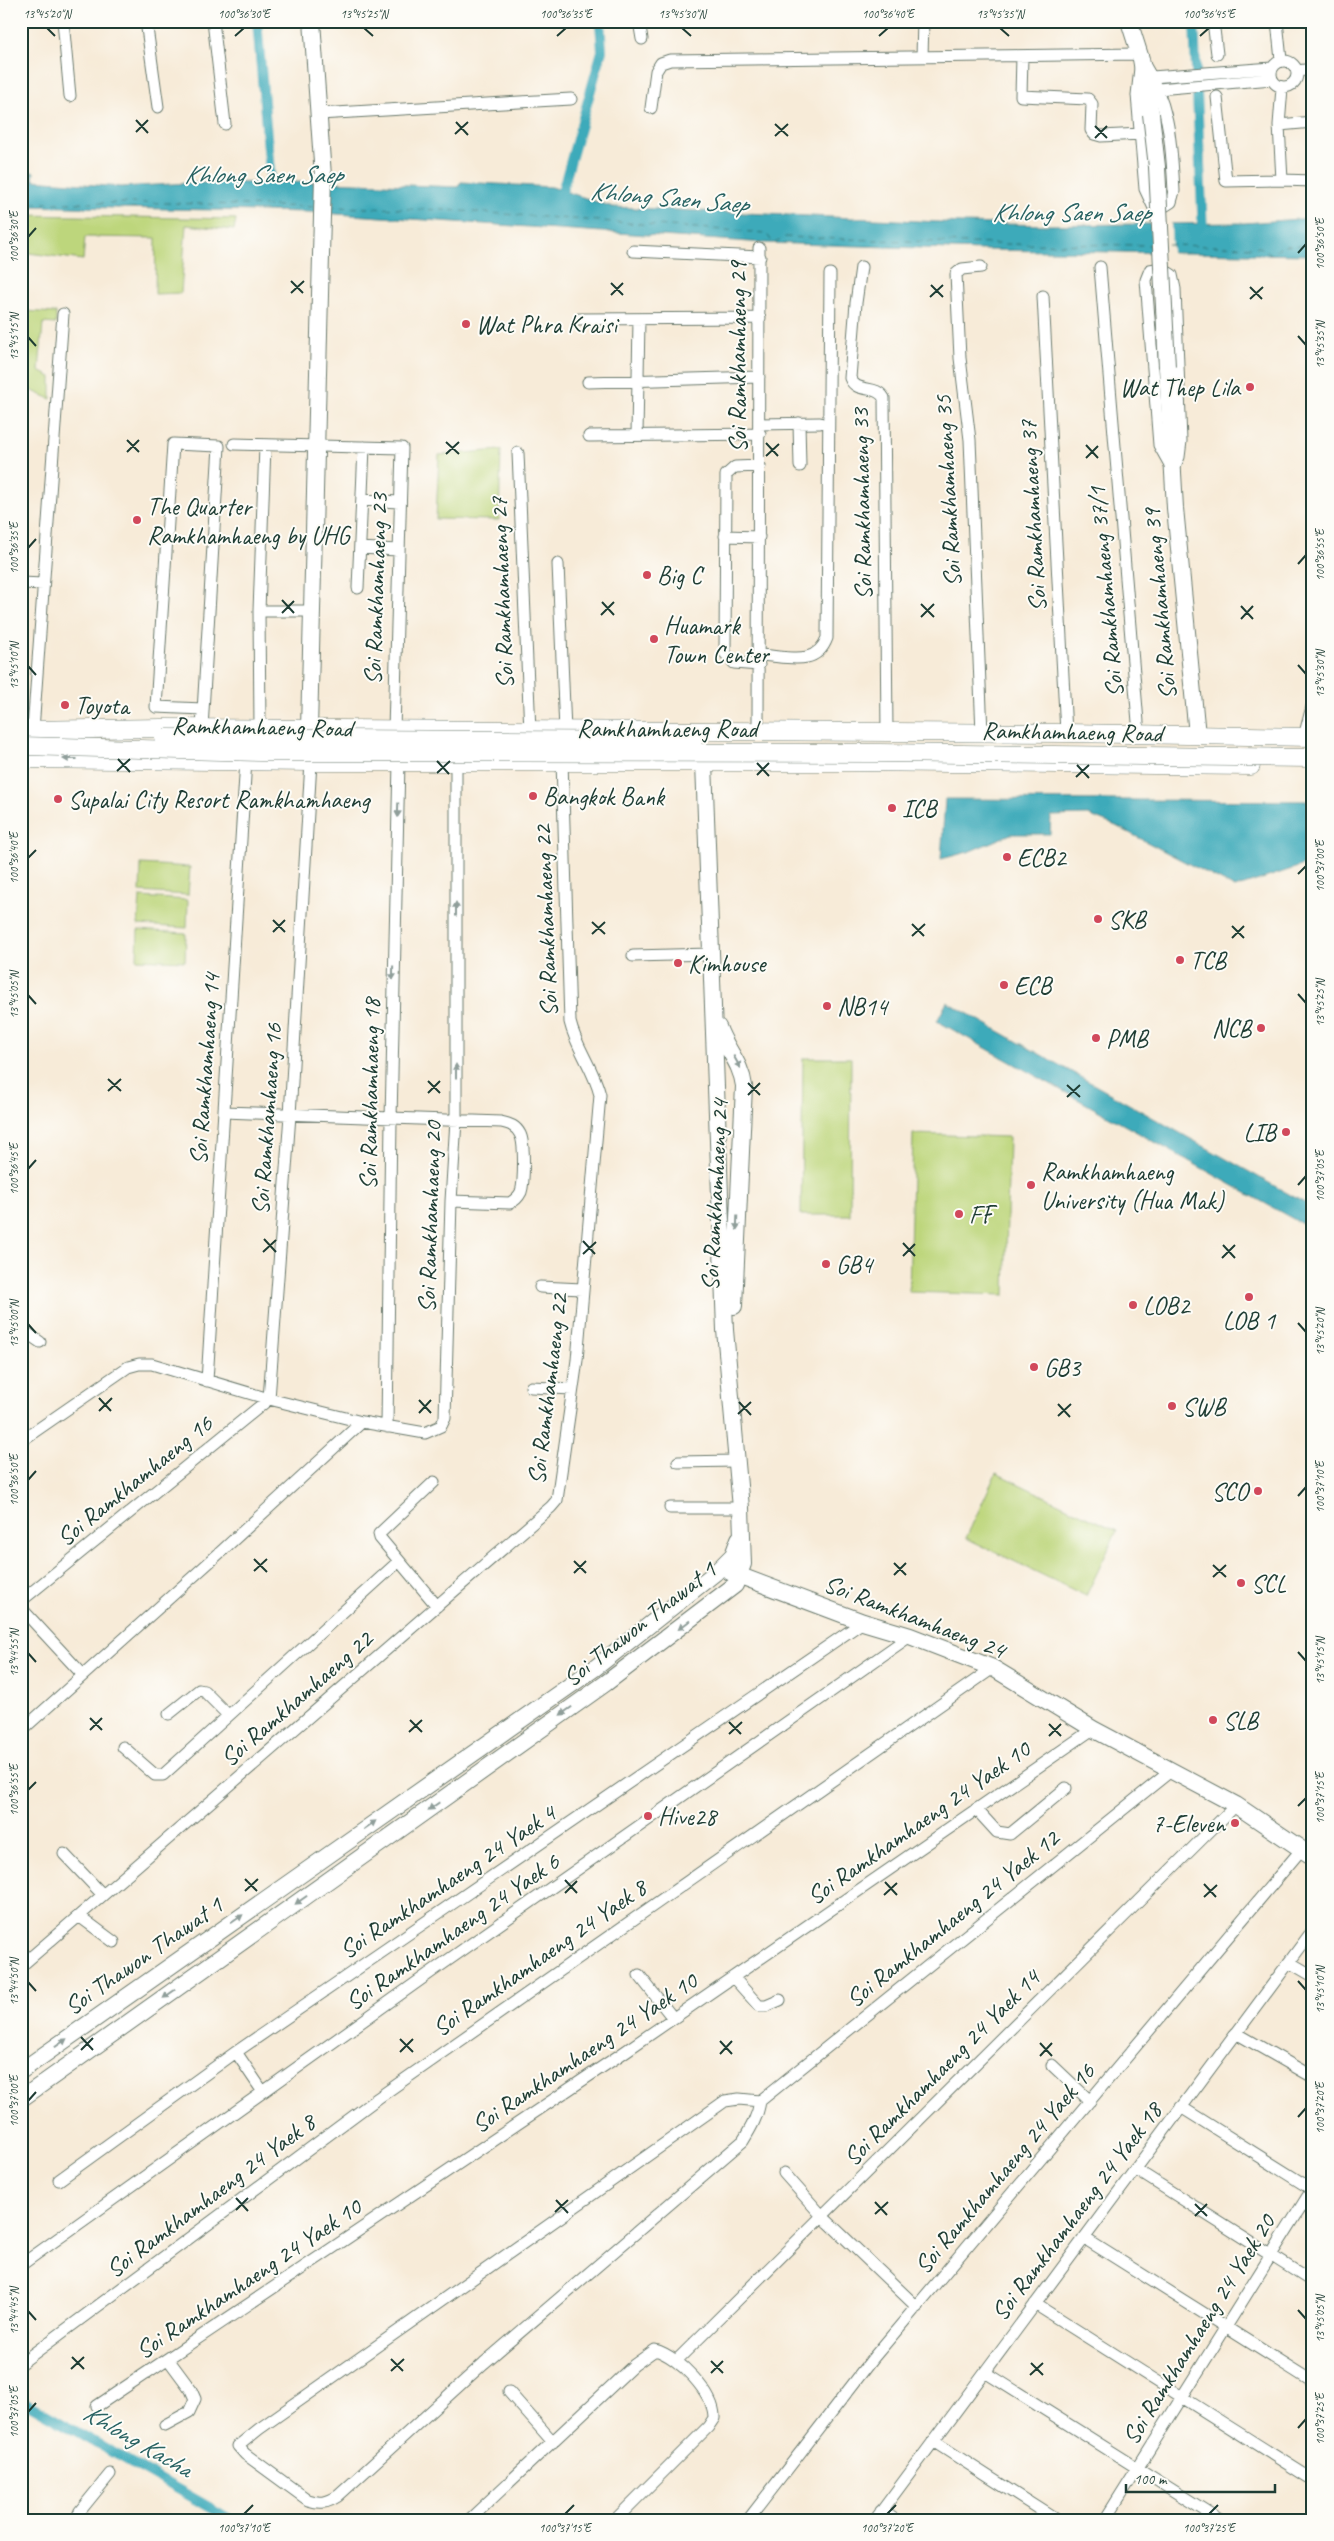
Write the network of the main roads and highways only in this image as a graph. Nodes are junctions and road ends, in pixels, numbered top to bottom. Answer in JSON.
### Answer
{"nodes":[{"id":1,"x":312,"y":21,"type":"edge"},
{"id":2,"x":1129,"y":21,"type":"edge"},
{"id":3,"x":309,"y":730,"type":"junction"},
{"id":4,"x":485,"y":730,"type":"junction"},
{"id":5,"x":694,"y":731,"type":"junction"},
{"id":6,"x":25,"y":732,"type":"edge"},
{"id":7,"x":1197,"y":734,"type":"junction"},
{"id":8,"x":1310,"y":740,"type":"edge"},
{"id":9,"x":21,"y":746,"type":"edge"},
{"id":10,"x":1313,"y":758,"type":"edge"},
{"id":11,"x":21,"y":759,"type":"edge"},
{"id":12,"x":486,"y":762,"type":"junction"},
{"id":13,"x":704,"y":763,"type":"junction"},
{"id":14,"x":1199,"y":766,"type":"junction"},
{"id":15,"x":1313,"y":766,"type":"edge"},
{"id":16,"x":714,"y":1019,"type":"junction"},
{"id":17,"x":742,"y":1113,"type":"junction"},
{"id":18,"x":720,"y":1181,"type":"junction"},
{"id":19,"x":729,"y":1380,"type":"junction"},
{"id":20,"x":741,"y":1532,"type":"junction"},
{"id":21,"x":715,"y":1573,"type":"junction"},
{"id":22,"x":740,"y":1574,"type":"junction"},
{"id":23,"x":758,"y":1584,"type":"junction"},
{"id":24,"x":723,"y":1596,"type":"junction"},
{"id":25,"x":595,"y":1668,"type":"junction"},
{"id":26,"x":606,"y":1683,"type":"junction"},
{"id":27,"x":1307,"y":1854,"type":"edge"},
{"id":28,"x":212,"y":1937,"type":"junction"},
{"id":29,"x":224,"y":1954,"type":"junction"},
{"id":30,"x":21,"y":2071,"type":"edge"},
{"id":31,"x":21,"y":2099,"type":"edge"}],
"edges":[{"from":1,"to":3,"type":"main road"},
{"from":2,"to":7,"type":"main road","name":"Soi Ramkhamhaeng 39","bridge":true},
{"from":3,"to":4,"type":"main road","name":"Ramkhamhaeng Road"},
{"from":3,"to":6,"type":"main road","name":"Ramkhamhaeng Road"},
{"from":4,"to":5,"type":"main road","name":"Ramkhamhaeng Road"},
{"from":4,"to":12,"type":"main road"},
{"from":5,"to":7,"type":"main road","name":"Ramkhamhaeng Road"},
{"from":5,"to":13,"type":"main road"},
{"from":6,"to":8,"type":"main road","name":"Ramkhamhaeng Road","bridge":true},
{"from":7,"to":8,"type":"main road","name":"Ramkhamhaeng Road"},
{"from":7,"to":14,"type":"main road"},
{"from":9,"to":10,"type":"main road","name":"Ramkhamhaeng Road","bridge":true},
{"from":12,"to":11,"type":"main road","name":"Ramkhamhaeng Road","one_way":true},
{"from":12,"to":13,"type":"main road","name":"Ramkhamhaeng Road"},
{"from":13,"to":14,"type":"main road","name":"Ramkhamhaeng Road"},
{"from":13,"to":16,"type":"main road","name":"Soi Ramkhamhaeng 24"},
{"from":14,"to":15,"type":"main road","name":"Ramkhamhaeng Road"},
{"from":16,"to":17,"type":"main road","name":"Soi Ramkhamhaeng 24","one_way":true},
{"from":16,"to":18,"type":"main road","name":"Soi Ramkhamhaeng 24"},
{"from":17,"to":18,"type":"main road"},
{"from":17,"to":19,"type":"main road","name":"Soi Ramkhamhaeng 24","one_way":true},
{"from":18,"to":19,"type":"main road","name":"Soi Ramkhamhaeng 24"},
{"from":19,"to":20,"type":"main road","name":"Soi Ramkhamhaeng 24"},
{"from":20,"to":21,"type":"main road"},
{"from":20,"to":22,"type":"main road","name":"Soi Ramkhamhaeng 24"},
{"from":20,"to":23,"type":"main road"},
{"from":21,"to":22,"type":"main road","name":"Soi Thawon Thawat 1"},
{"from":21,"to":25,"type":"main road","name":"Soi Thawon Thawat 1"},
{"from":22,"to":23,"type":"main road","name":"Soi Ramkhamhaeng 24"},
{"from":22,"to":24,"type":"main road","name":"Soi Thawon Thawat 1"},
{"from":23,"to":24,"type":"main road"},
{"from":23,"to":27,"type":"main road","name":"Soi Ramkhamhaeng 24"},
{"from":24,"to":26,"type":"main road","name":"Soi Thawon Thawat 1","one_way":true},
{"from":25,"to":26,"type":"main road"},
{"from":28,"to":25,"type":"main road","name":"Soi Thawon Thawat 1","one_way":true},
{"from":26,"to":29,"type":"main road","name":"Soi Thawon Thawat 1","one_way":true},
{"from":28,"to":29,"type":"main road"},
{"from":30,"to":28,"type":"main road","name":"Soi Thawon Thawat 1","one_way":true},
{"from":29,"to":31,"type":"main road","name":"Soi Thawon Thawat 1","one_way":true}]}
